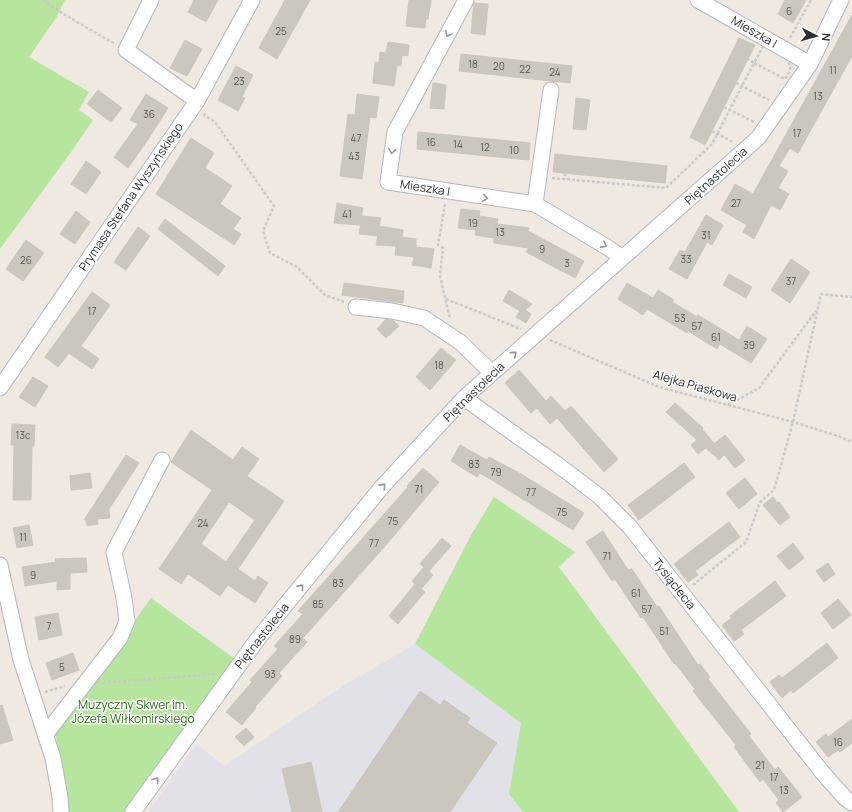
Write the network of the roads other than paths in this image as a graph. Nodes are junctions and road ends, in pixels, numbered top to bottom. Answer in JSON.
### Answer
{"nodes":[{"id":1,"x":151,"y":0,"type":"edge"},
{"id":2,"x":252,"y":0,"type":"edge"},
{"id":3,"x":466,"y":0,"type":"edge"},
{"id":4,"x":698,"y":0,"type":"edge"},
{"id":5,"x":841,"y":0,"type":"edge"},
{"id":6,"x":810,"y":64,"type":"junction"},
{"id":7,"x":552,"y":90,"type":"dead end"},
{"id":8,"x":195,"y":104,"type":"junction"},
{"id":9,"x":535,"y":204,"type":"junction"},
{"id":10,"x":622,"y":258,"type":"junction"},
{"id":11,"x":356,"y":307,"type":"road end"},
{"id":12,"x":492,"y":373,"type":"junction"},
{"id":13,"x":0,"y":388,"type":"edge"},
{"id":14,"x":464,"y":398,"type":"junction"},
{"id":15,"x":162,"y":460,"type":"dead end"},
{"id":16,"x":0,"y":565,"type":"edge"},
{"id":17,"x":45,"y":736,"type":"junction"},
{"id":18,"x":852,"y":803,"type":"edge"},
{"id":19,"x":61,"y":812,"type":"edge"},
{"id":20,"x":133,"y":812,"type":"edge"}],
"edges":[{"from":1,"to":8,"type":"street"},
{"from":2,"to":8,"type":"street","name":"Prymasa Stefana Wyszyńskiego"},
{"from":3,"to":9,"type":"street","name":"Mieszka I","one_way":true},
{"from":4,"to":6,"type":"street","name":"Mieszka I"},
{"from":5,"to":6,"type":"street","name":"Piętnastolecia"},
{"from":6,"to":10,"type":"street","name":"Piętnastolecia"},
{"from":7,"to":9,"type":"street"},
{"from":8,"to":13,"type":"street","name":"Prymasa Stefana Wyszyńskiego"},
{"from":9,"to":10,"type":"street","name":"Mieszka I","one_way":true},
{"from":12,"to":10,"type":"street","name":"Piętnastolecia","one_way":true},
{"from":11,"to":12,"type":"street"},
{"from":12,"to":14,"type":"street","name":"Piętnastolecia"},
{"from":14,"to":18,"type":"street","name":"Tysiąclecia"},
{"from":20,"to":14,"type":"street","name":"Piętnastolecia","one_way":true},
{"from":15,"to":17,"type":"street"},
{"from":16,"to":17,"type":"street"},
{"from":17,"to":19,"type":"street"}]}
